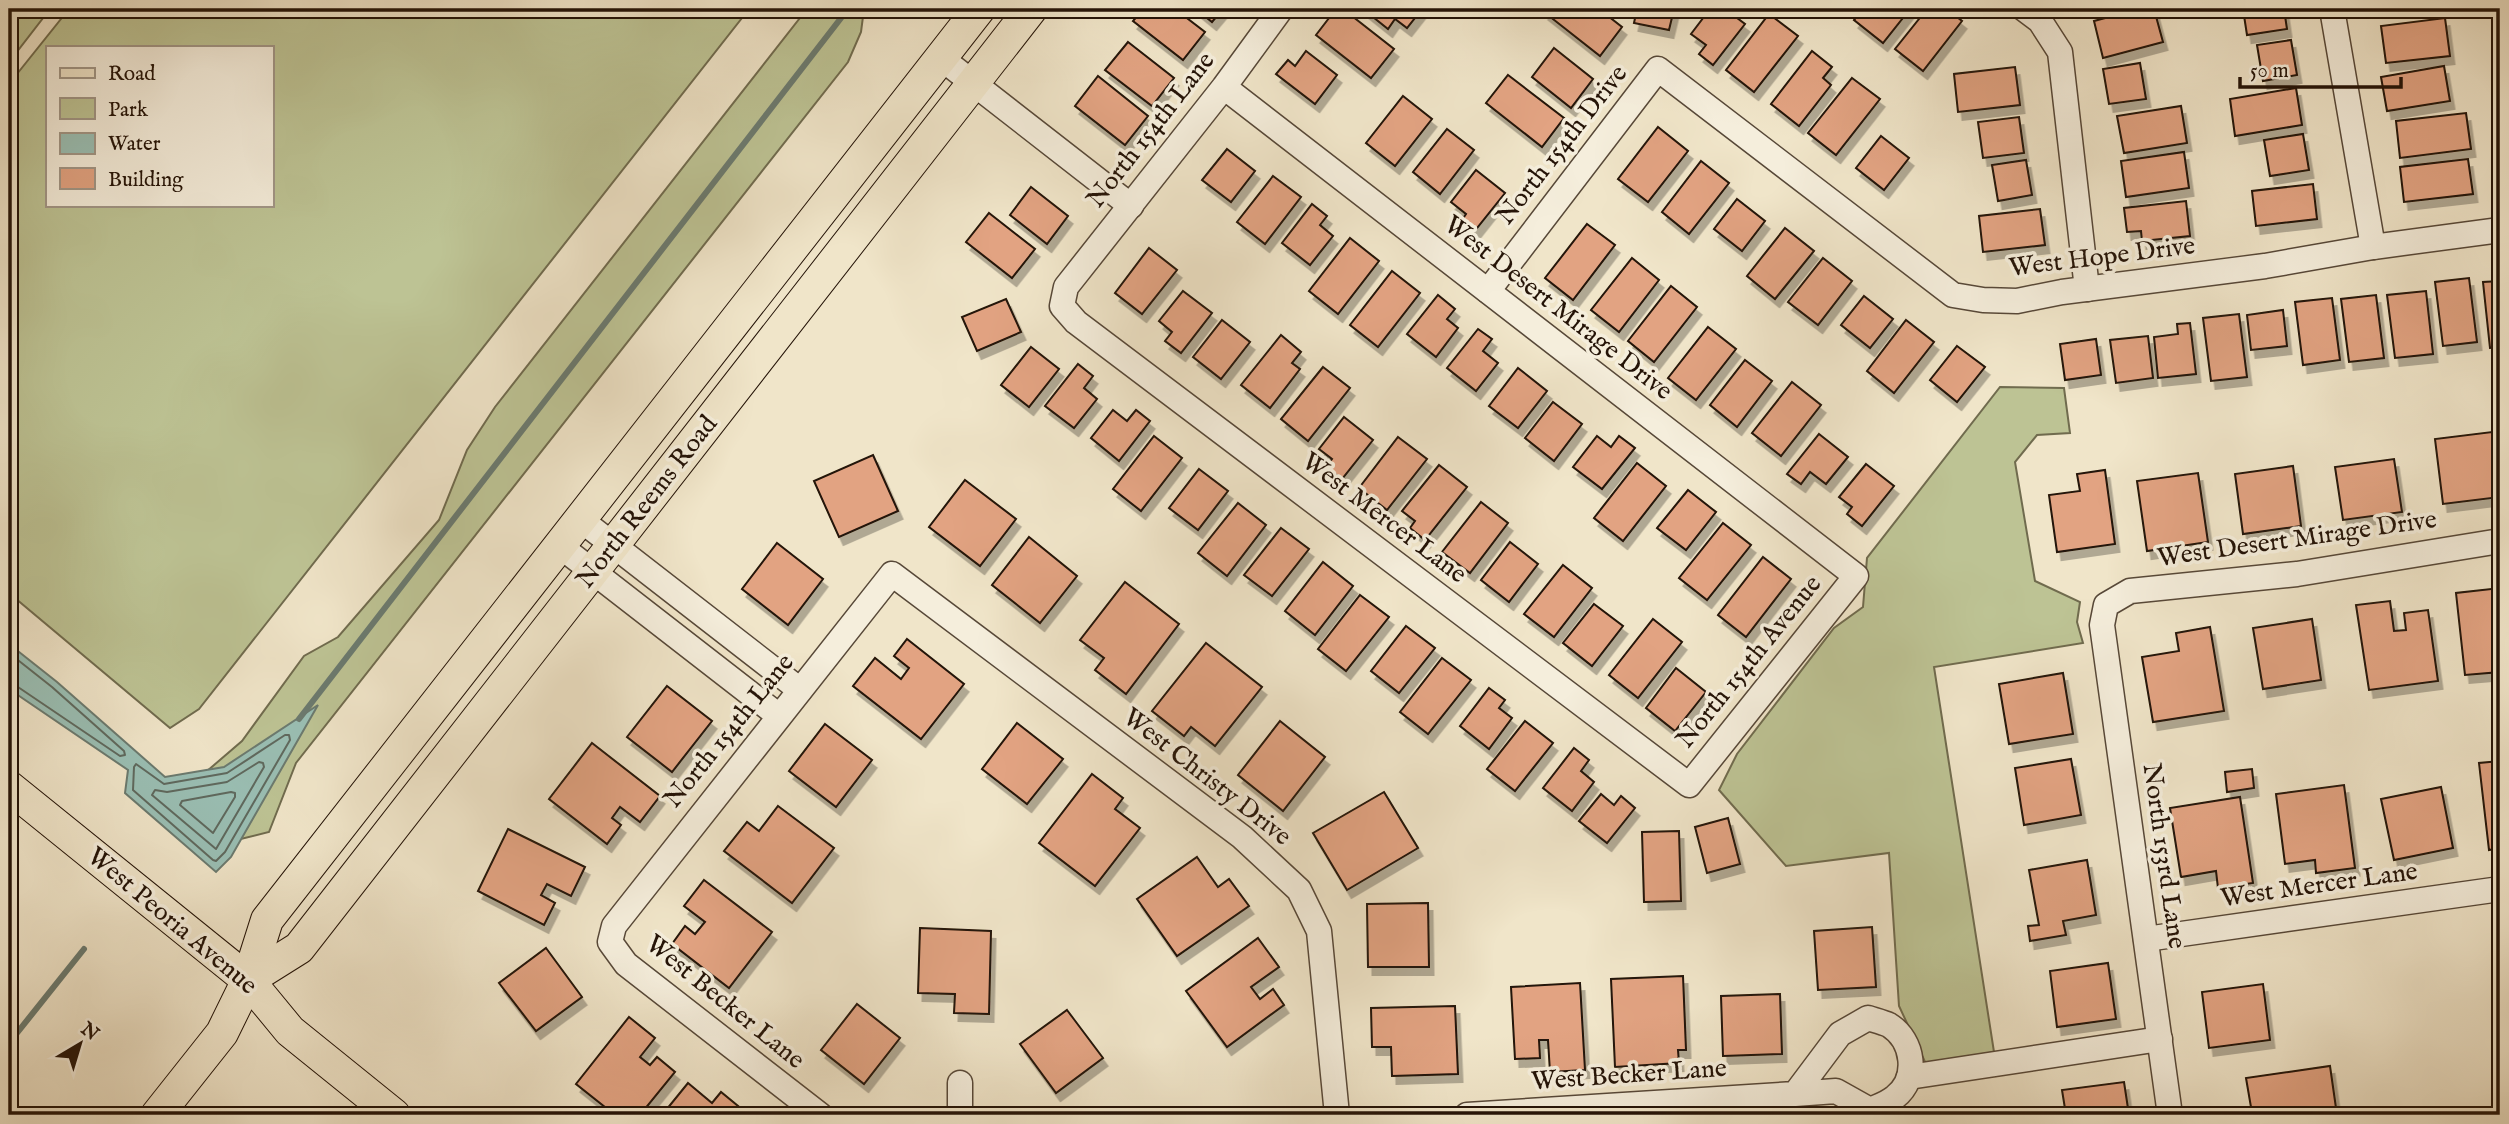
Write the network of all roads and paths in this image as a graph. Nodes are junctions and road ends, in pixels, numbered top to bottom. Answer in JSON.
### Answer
{"nodes":[{"id":1,"x":979,"y":9,"type":"edge"},
{"id":2,"x":1031,"y":9,"type":"edge"},
{"id":3,"x":1281,"y":9,"type":"edge"},
{"id":4,"x":2024,"y":9,"type":"edge"},
{"id":5,"x":2332,"y":9,"type":"edge"},
{"id":6,"x":941,"y":58,"type":"junction"},
{"id":7,"x":1658,"y":69,"type":"joint"},
{"id":8,"x":973,"y":84,"type":"junction"},
{"id":9,"x":1224,"y":87,"type":"junction"},
{"id":10,"x":1131,"y":206,"type":"junction"},
{"id":11,"x":2500,"y":230,"type":"edge"},
{"id":12,"x":2373,"y":247,"type":"junction"},
{"id":13,"x":1066,"y":287,"type":"joint"},
{"id":14,"x":2087,"y":289,"type":"junction"},
{"id":15,"x":1488,"y":290,"type":"junction"},
{"id":16,"x":581,"y":520,"type":"junction"},
{"id":17,"x":2500,"y":541,"type":"edge"},
{"id":18,"x":613,"y":545,"type":"junction"},
{"id":19,"x":560,"y":547,"type":"junction"},
{"id":20,"x":593,"y":572,"type":"junction"},
{"id":21,"x":892,"y":574,"type":"joint"},
{"id":22,"x":1856,"y":576,"type":"joint"},
{"id":23,"x":2105,"y":605,"type":"joint"},
{"id":24,"x":704,"y":616,"type":"junction"},
{"id":25,"x":684,"y":643,"type":"junction"},
{"id":26,"x":800,"y":690,"type":"junction"},
{"id":27,"x":779,"y":716,"type":"junction"},
{"id":28,"x":1689,"y":785,"type":"joint"},
{"id":29,"x":9,"y":787,"type":"edge"},
{"id":30,"x":2500,"y":889,"type":"edge"},
{"id":31,"x":614,"y":926,"type":"joint"},
{"id":32,"x":2146,"y":939,"type":"junction"},
{"id":33,"x":248,"y":980,"type":"junction"},
{"id":34,"x":2160,"y":1040,"type":"junction"},
{"id":35,"x":1909,"y":1077,"type":"junction"},
{"id":36,"x":960,"y":1083,"type":"dead end"},
{"id":37,"x":1795,"y":1094,"type":"junction"},
{"id":38,"x":158,"y":1115,"type":"edge"},
{"id":39,"x":394,"y":1115,"type":"edge"},
{"id":40,"x":820,"y":1115,"type":"edge"},
{"id":41,"x":960,"y":1115,"type":"edge"},
{"id":42,"x":1337,"y":1115,"type":"edge"},
{"id":43,"x":1467,"y":1115,"type":"edge"},
{"id":44,"x":2170,"y":1115,"type":"edge"}],
"edges":[{"from":1,"to":6,"type":"main road","name":"North Reems Road"},
{"from":2,"to":8,"type":"main road","name":"North Reems Road"},
{"from":3,"to":9,"type":"street","name":"North 154th Lane"},
{"from":4,"to":14,"type":"street"},
{"from":5,"to":12,"type":"street"},
{"from":6,"to":8,"type":"street"},
{"from":6,"to":16,"type":"main road","name":"North Reems Road"},
{"from":7,"to":14,"type":"street","name":"West Hope Drive"},
{"from":7,"to":15,"type":"street","name":"North 154th Drive"},
{"from":8,"to":10,"type":"street"},
{"from":8,"to":18,"type":"main road","name":"North Reems Road"},
{"from":9,"to":10,"type":"street","name":"North 154th Lane"},
{"from":9,"to":15,"type":"street","name":"West Desert Mirage Drive"},
{"from":10,"to":13,"type":"street","name":"North 154th Lane"},
{"from":11,"to":12,"type":"street","name":"West Hope Drive"},
{"from":12,"to":14,"type":"street","name":"West Hope Drive"},
{"from":13,"to":28,"type":"street","name":"West Mercer Lane"},
{"from":15,"to":22,"type":"street","name":"West Desert Mirage Drive"},
{"from":16,"to":18,"type":"street"},
{"from":16,"to":19,"type":"main road","name":"North Reems Road"},
{"from":17,"to":23,"type":"street","name":"West Desert Mirage Drive"},
{"from":18,"to":20,"type":"main road","name":"North Reems Road"},
{"from":18,"to":24,"type":"street"},
{"from":19,"to":20,"type":"street"},
{"from":19,"to":33,"type":"main road","name":"North Reems Road"},
{"from":20,"to":25,"type":"street"},
{"from":20,"to":33,"type":"main road","name":"North Reems Road"},
{"from":21,"to":26,"type":"street","name":"North 154th Lane"},
{"from":21,"to":42,"type":"street","name":"West Christy Drive"},
{"from":22,"to":28,"type":"street","name":"North 154th Avenue"},
{"from":23,"to":32,"type":"street","name":"North 153rd Lane"},
{"from":24,"to":25,"type":"street"},
{"from":24,"to":26,"type":"street"},
{"from":25,"to":27,"type":"street"},
{"from":26,"to":27,"type":"street","name":"North 154th Lane"},
{"from":27,"to":31,"type":"street","name":"North 154th Lane"},
{"from":29,"to":33,"type":"main road","name":"West Peoria Avenue"},
{"from":30,"to":32,"type":"street","name":"West Mercer Lane"},
{"from":31,"to":40,"type":"street","name":"West Becker Lane"},
{"from":32,"to":34,"type":"street","name":"North 153rd Lane"},
{"from":33,"to":38,"type":"main road","name":"North Reems Road"},
{"from":33,"to":39,"type":"main road","name":"West Peoria Avenue"},
{"from":34,"to":35,"type":"street"},
{"from":34,"to":44,"type":"street","name":"North 153rd Lane"},
{"from":35,"to":37,"type":"street","name":"West Becker Lane"},
{"from":35,"to":37,"type":"street"},
{"from":36,"to":41,"type":"street"},
{"from":37,"to":43,"type":"street","name":"West Becker Lane"}]}
